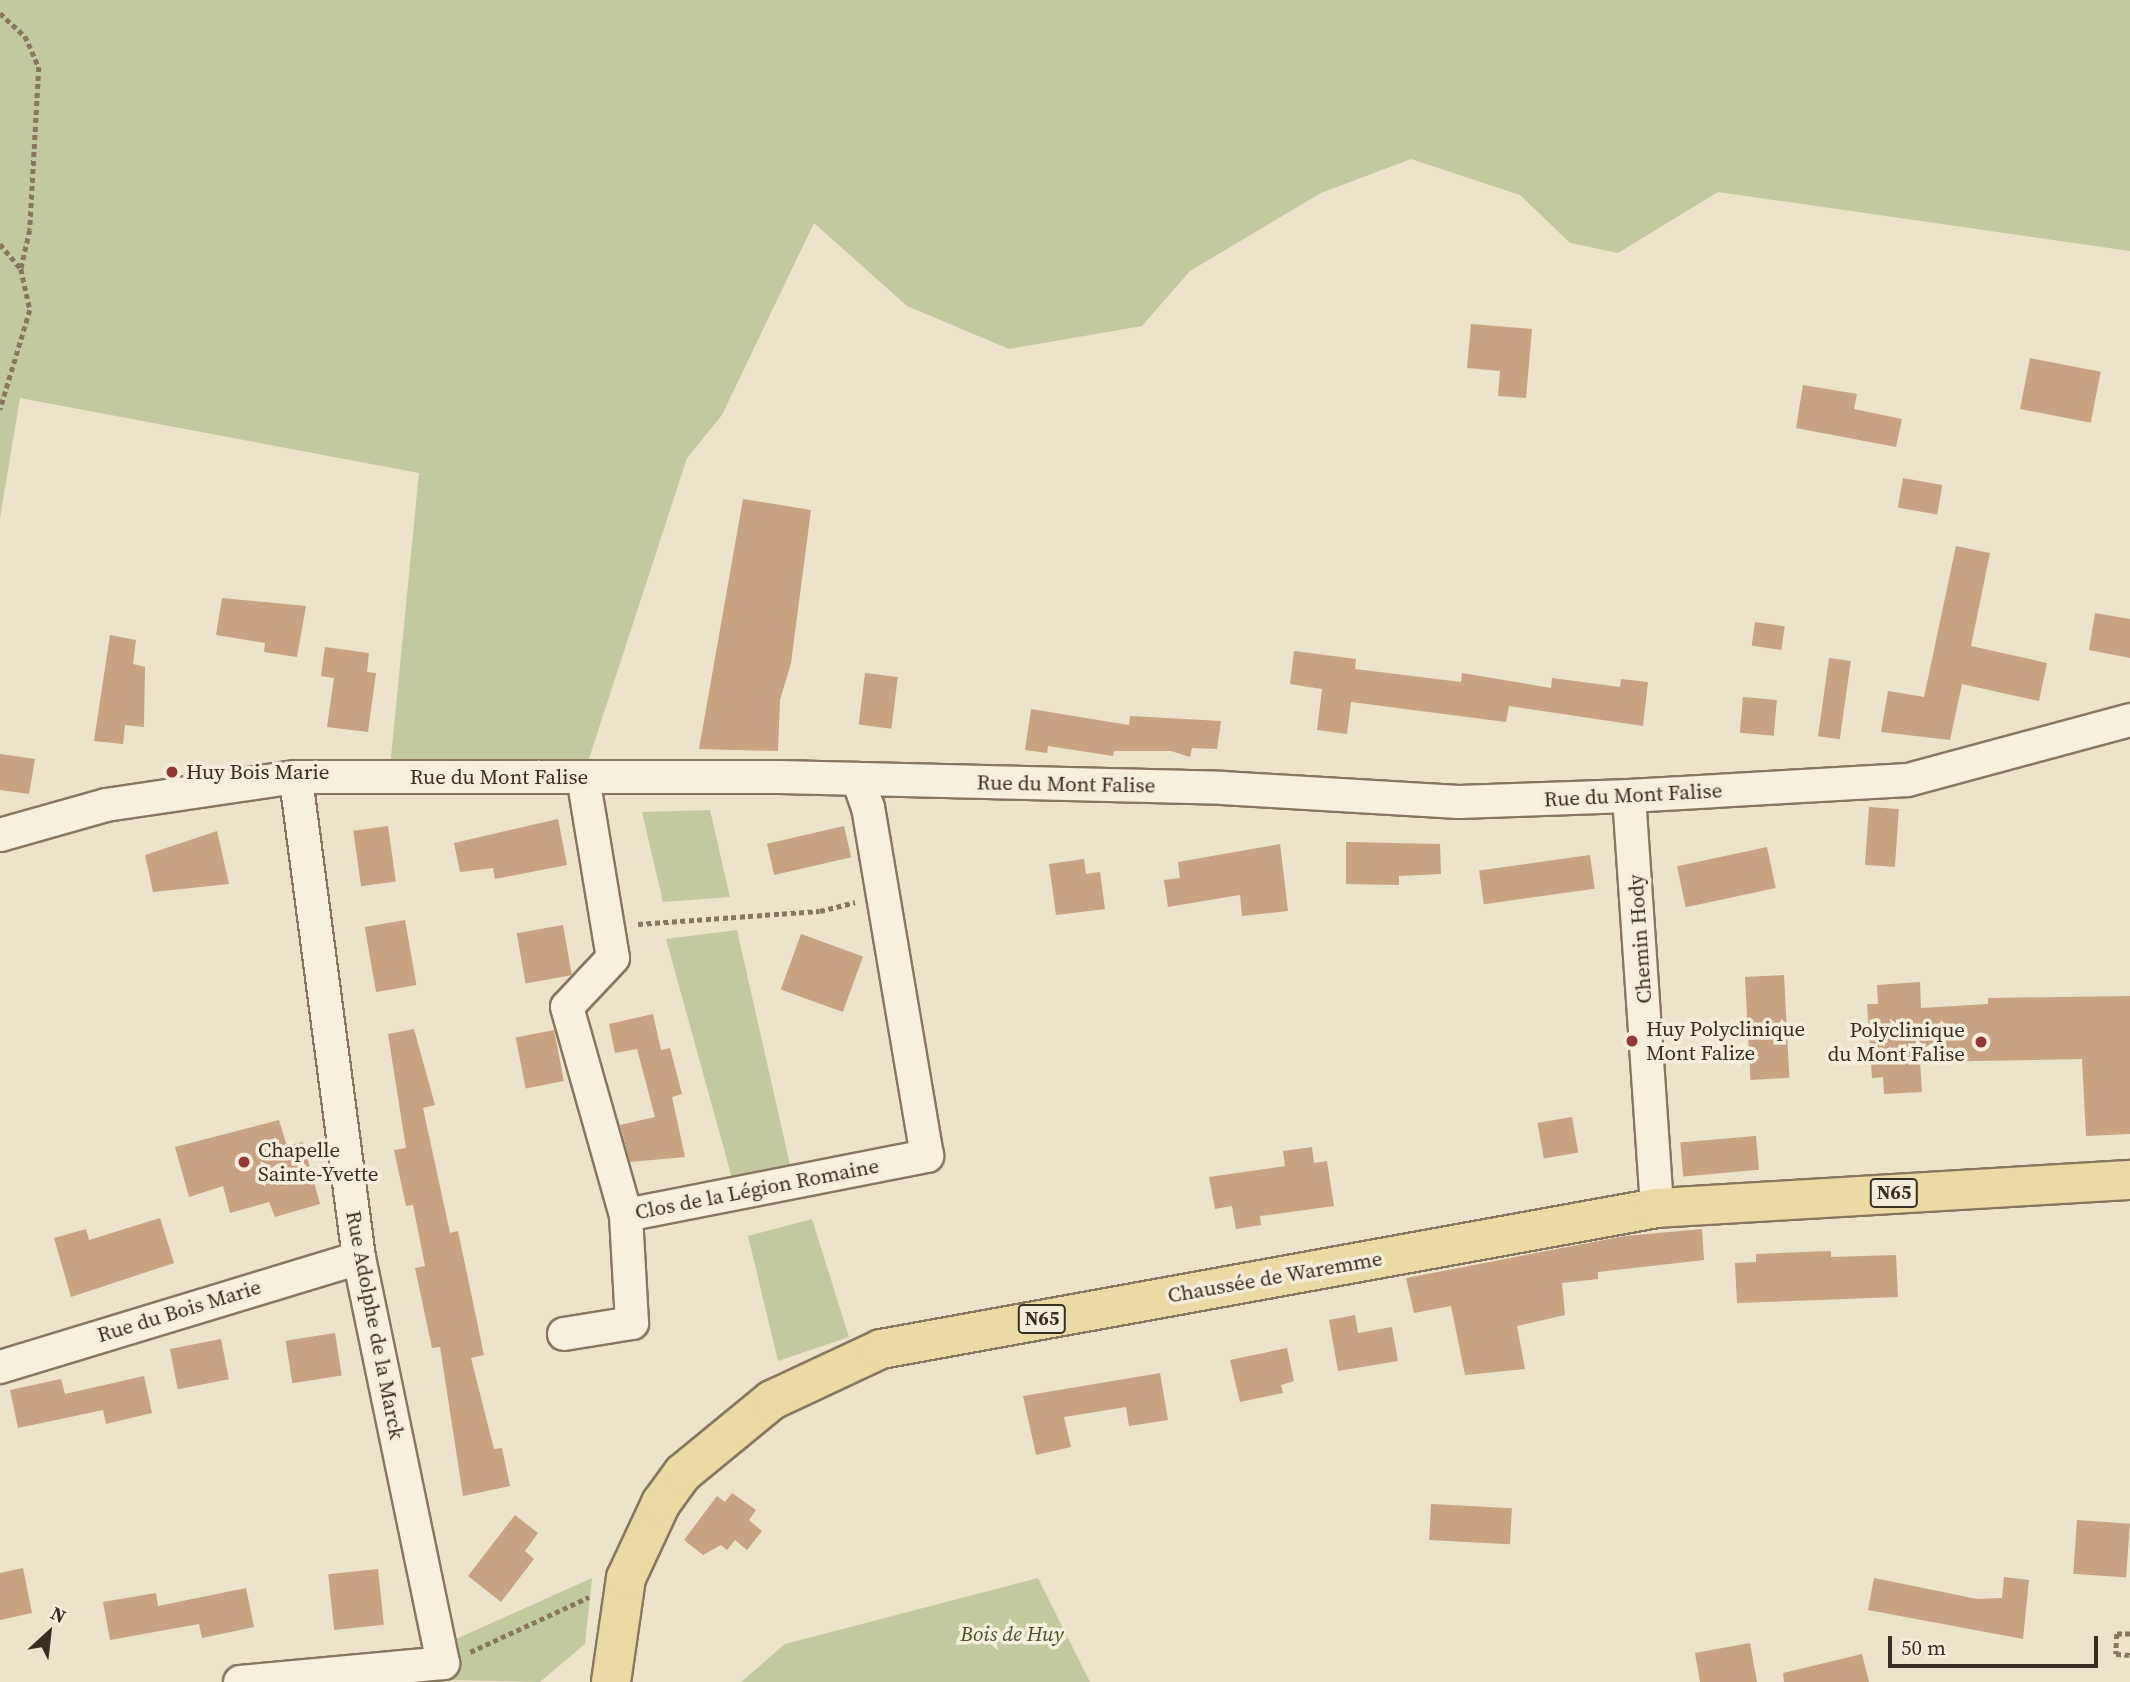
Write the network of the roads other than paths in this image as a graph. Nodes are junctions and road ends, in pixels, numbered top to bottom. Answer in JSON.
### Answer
{"nodes":[{"id":1,"x":2130,"y":720,"type":"edge"},
{"id":2,"x":296,"y":777,"type":"junction"},
{"id":3,"x":583,"y":777,"type":"junction"},
{"id":4,"x":858,"y":779,"type":"junction"},
{"id":5,"x":1629,"y":796,"type":"junction"},
{"id":6,"x":0,"y":835,"type":"edge"},
{"id":7,"x":2130,"y":1180,"type":"edge"},
{"id":8,"x":1657,"y":1208,"type":"junction"},
{"id":9,"x":626,"y":1215,"type":"junction"},
{"id":10,"x":359,"y":1258,"type":"junction"},
{"id":11,"x":564,"y":1335,"type":"dead end"},
{"id":12,"x":0,"y":1367,"type":"edge"},
{"id":13,"x":240,"y":1682,"type":"edge"},
{"id":14,"x":611,"y":1682,"type":"edge"}],
"edges":[{"from":1,"to":5,"type":"street","name":"Rue du Mont Falise"},
{"from":2,"to":3,"type":"street","name":"Rue du Mont Falise"},
{"from":2,"to":6,"type":"street","name":"Rue du Mont Falise"},
{"from":2,"to":10,"type":"street","name":"Rue Adolphe de la Marck"},
{"from":3,"to":4,"type":"street","name":"Rue du Mont Falise"},
{"from":3,"to":9,"type":"street","name":"Clos de la Légion Romaine"},
{"from":4,"to":5,"type":"street","name":"Rue du Mont Falise"},
{"from":4,"to":9,"type":"street","name":"Clos de la Légion Romaine"},
{"from":5,"to":8,"type":"street","name":"Chemin Hody"},
{"from":7,"to":8,"type":"main road","name":"Chaussée de Waremme","number":"N65"},
{"from":8,"to":14,"type":"main road","name":"Chaussée de Waremme","number":"N65"},
{"from":9,"to":11,"type":"street"},
{"from":10,"to":12,"type":"street","name":"Rue du Bois Marie"},
{"from":10,"to":13,"type":"street","name":"Rue Adolphe de la Marck"}]}
